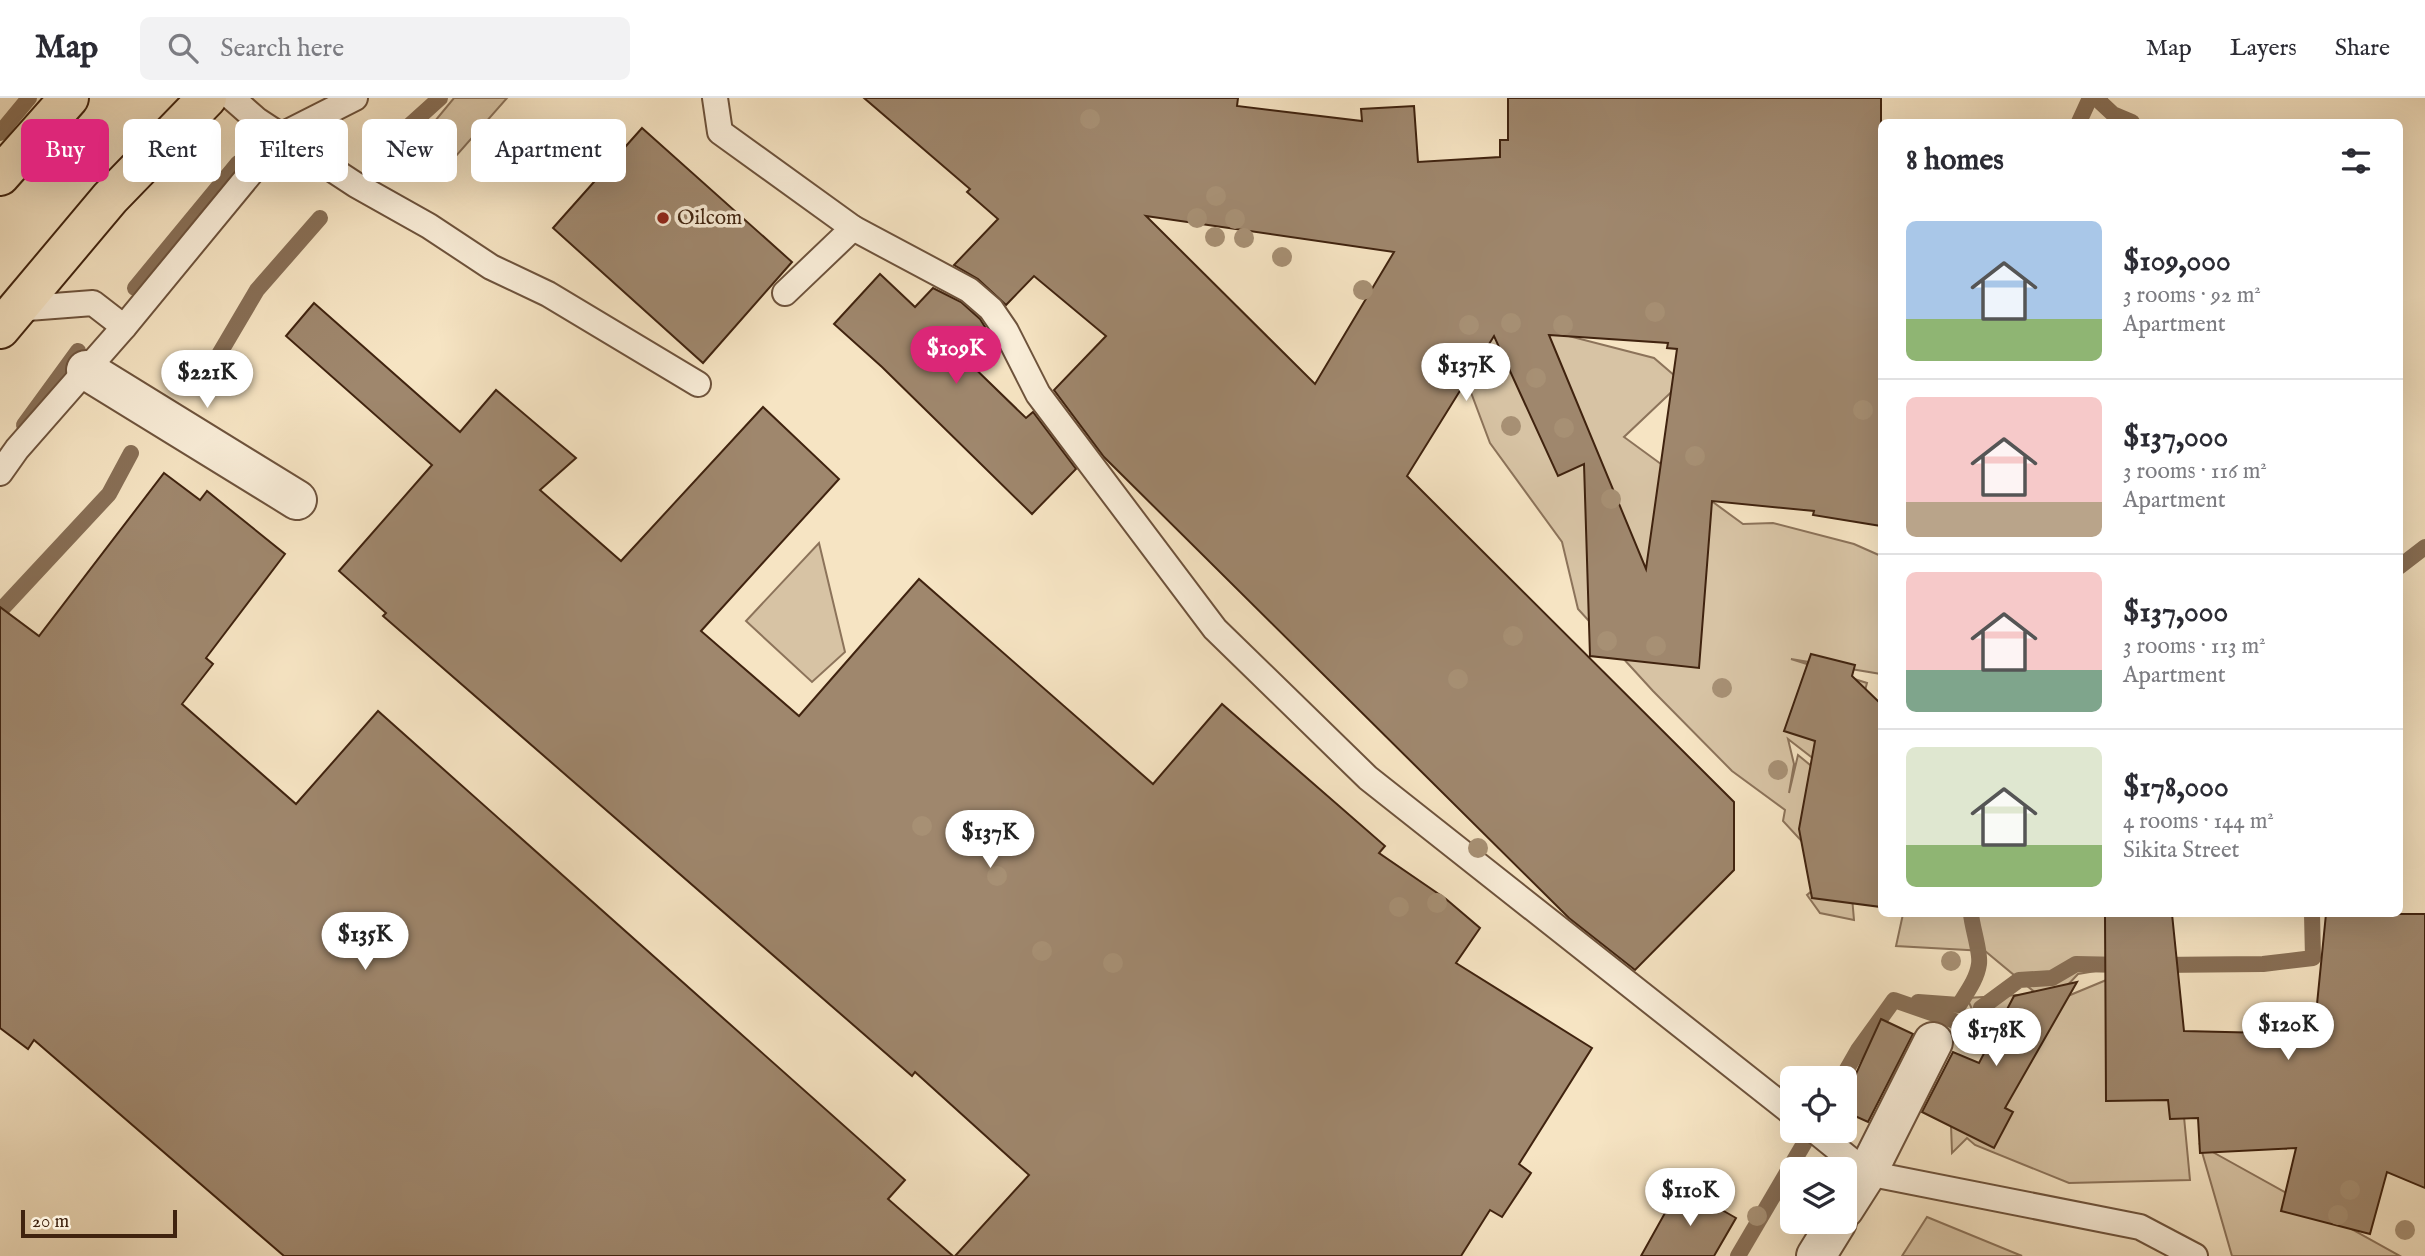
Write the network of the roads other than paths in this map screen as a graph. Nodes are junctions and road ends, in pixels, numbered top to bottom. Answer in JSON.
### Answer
{"nodes":[{"id":1,"x":69,"y":98,"type":"edge"},
{"id":2,"x":207,"y":98,"type":"edge"},
{"id":3,"x":232,"y":98,"type":"edge"},
{"id":4,"x":355,"y":98,"type":"edge"},
{"id":5,"x":715,"y":98,"type":"edge"},
{"id":6,"x":256,"y":119,"type":"edge"},
{"id":7,"x":314,"y":119,"type":"edge"},
{"id":8,"x":0,"y":176,"type":"edge"},
{"id":9,"x":348,"y":180,"type":"edge"},
{"id":10,"x":243,"y":182,"type":"edge"},
{"id":11,"x":853,"y":228,"type":"junction"},
{"id":12,"x":785,"y":293,"type":"dead end"},
{"id":13,"x":7,"y":319,"type":"edge"},
{"id":14,"x":124,"y":327,"type":"junction"},
{"id":15,"x":86,"y":370,"type":"junction"},
{"id":16,"x":698,"y":384,"type":"dead end"},
{"id":17,"x":0,"y":473,"type":"edge"},
{"id":18,"x":297,"y":500,"type":"dead end"},
{"id":19,"x":1933,"y":1042,"type":"dead end"},
{"id":20,"x":1780,"y":1104,"type":"edge"},
{"id":21,"x":1830,"y":1143,"type":"edge"},
{"id":22,"x":1867,"y":1173,"type":"junction"},
{"id":23,"x":1857,"y":1189,"type":"edge"},
{"id":24,"x":1830,"y":1234,"type":"edge"},
{"id":25,"x":1816,"y":1256,"type":"edge"},
{"id":26,"x":2195,"y":1256,"type":"edge"}],
"edges":[{"from":1,"to":8,"type":"main road"},
{"from":2,"to":13,"type":"main road"},
{"from":3,"to":6,"type":"lane"},
{"from":4,"to":7,"type":"lane"},
{"from":5,"to":11,"type":"lane"},
{"from":9,"to":16,"type":"lane"},
{"from":10,"to":14,"type":"lane"},
{"from":11,"to":12,"type":"lane"},
{"from":11,"to":20,"type":"lane"},
{"from":13,"to":14,"type":"lane"},
{"from":14,"to":15,"type":"lane"},
{"from":15,"to":17,"type":"lane"},
{"from":15,"to":18,"type":"street"},
{"from":19,"to":22,"type":"street"},
{"from":21,"to":22,"type":"lane"},
{"from":22,"to":23,"type":"street"},
{"from":22,"to":26,"type":"lane"},
{"from":24,"to":25,"type":"street"}]}
